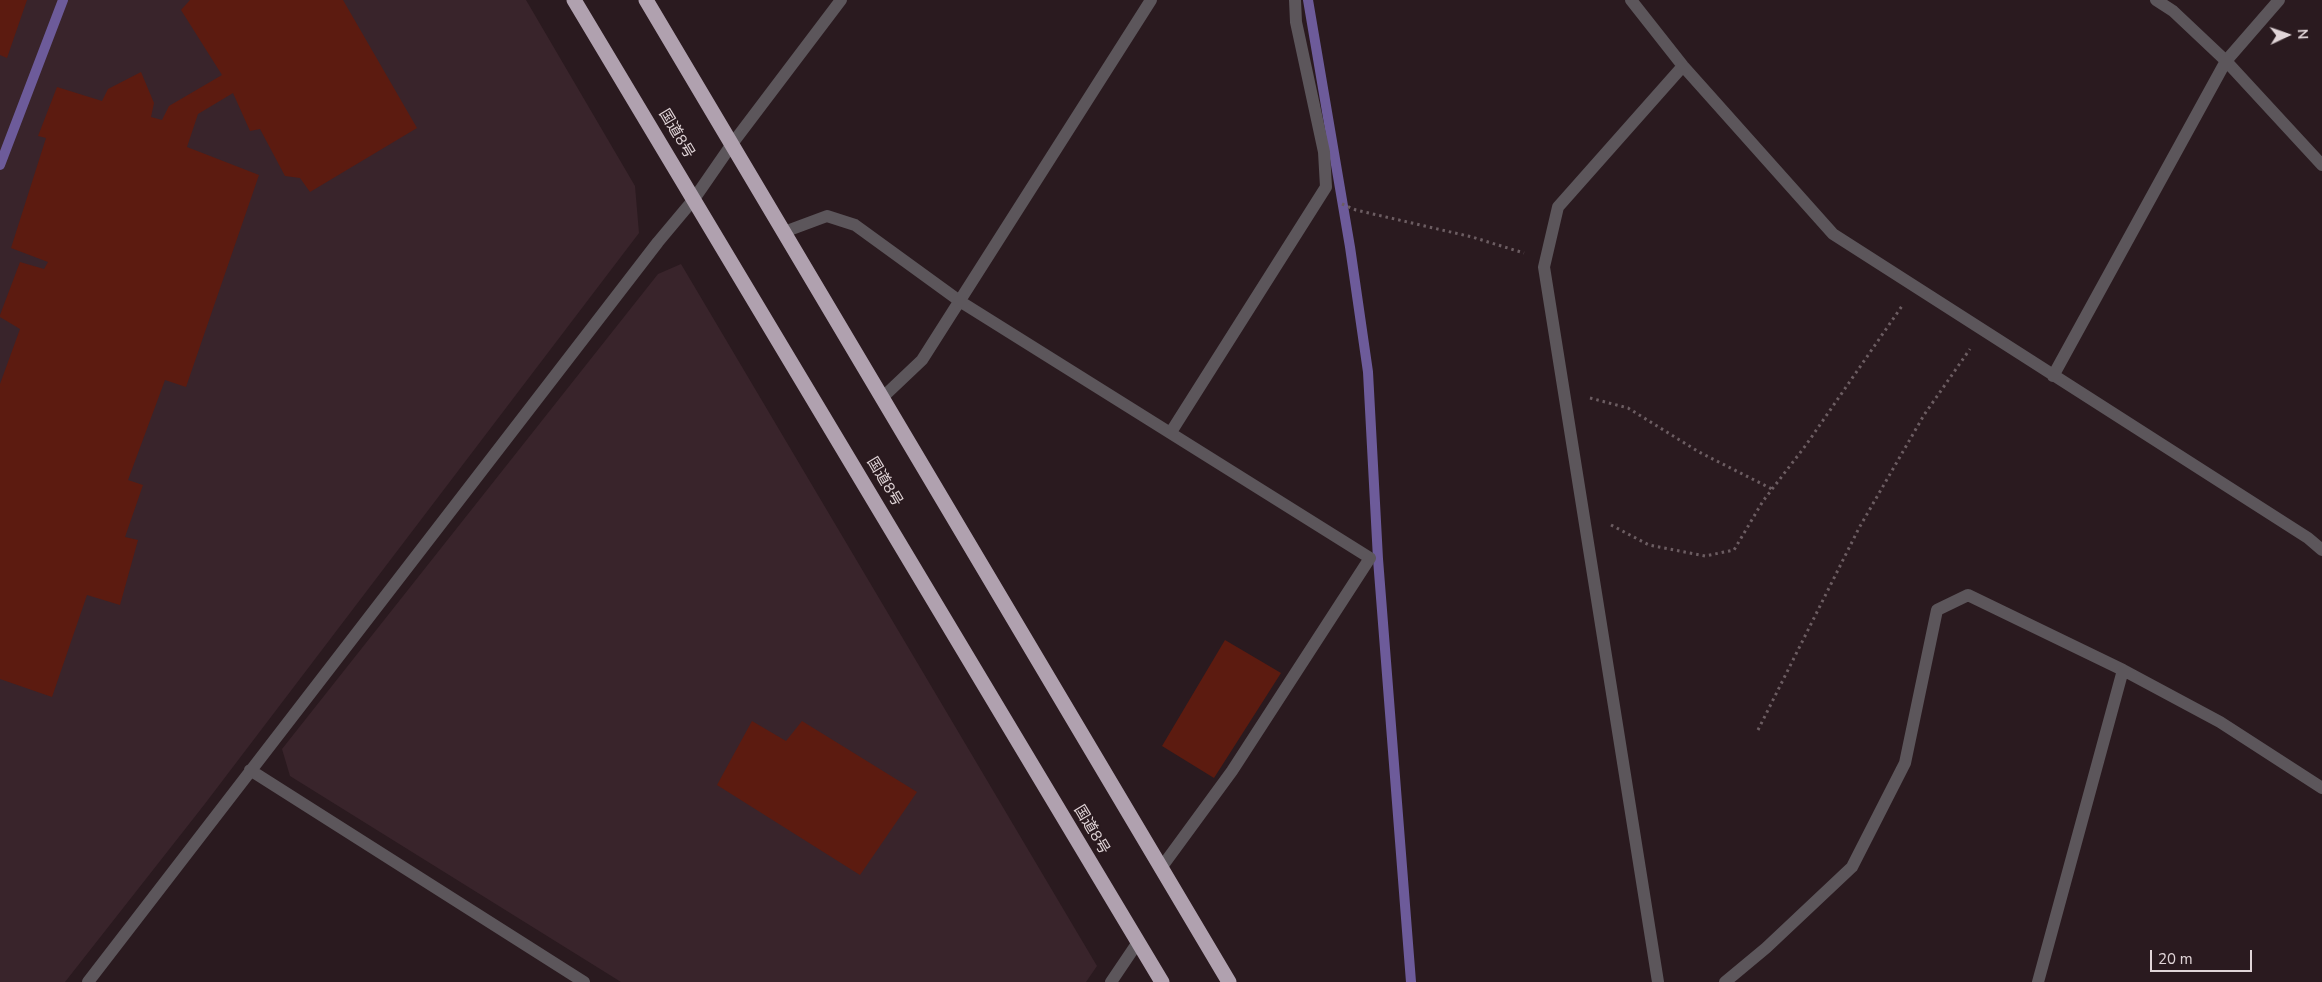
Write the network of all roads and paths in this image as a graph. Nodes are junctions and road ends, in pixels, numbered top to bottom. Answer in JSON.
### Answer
{"nodes":[{"id":1,"x":574,"y":0,"type":"edge"},
{"id":2,"x":646,"y":0,"type":"edge"},
{"id":3,"x":841,"y":0,"type":"edge"},
{"id":4,"x":1151,"y":0,"type":"edge"},
{"id":5,"x":1295,"y":0,"type":"edge"},
{"id":6,"x":1631,"y":0,"type":"edge"},
{"id":7,"x":2156,"y":0,"type":"edge"},
{"id":8,"x":2280,"y":0,"type":"edge"},
{"id":9,"x":2175,"y":5,"type":"edge"},
{"id":10,"x":2226,"y":61,"type":"junction"},
{"id":11,"x":1684,"y":66,"type":"junction"},
{"id":12,"x":732,"y":144,"type":"junction"},
{"id":13,"x":2322,"y":165,"type":"edge"},
{"id":14,"x":694,"y":199,"type":"junction"},
{"id":15,"x":1356,"y":210,"type":"dead end"},
{"id":16,"x":784,"y":232,"type":"junction"},
{"id":17,"x":1546,"y":260,"type":"junction"},
{"id":18,"x":1915,"y":287,"type":"junction"},
{"id":19,"x":960,"y":302,"type":"junction"},
{"id":20,"x":1984,"y":331,"type":"junction"},
{"id":21,"x":2053,"y":376,"type":"junction"},
{"id":22,"x":1564,"y":392,"type":"junction"},
{"id":23,"x":883,"y":398,"type":"junction"},
{"id":24,"x":1172,"y":432,"type":"junction"},
{"id":25,"x":1772,"y":489,"type":"junction"},
{"id":26,"x":1583,"y":512,"type":"junction"},
{"id":27,"x":2322,"y":550,"type":"edge"},
{"id":28,"x":2123,"y":670,"type":"junction"},
{"id":29,"x":1758,"y":730,"type":"dead end"},
{"id":30,"x":250,"y":770,"type":"junction"},
{"id":31,"x":2322,"y":788,"type":"edge"},
{"id":32,"x":1161,"y":868,"type":"junction"},
{"id":33,"x":1138,"y":942,"type":"junction"},
{"id":34,"x":88,"y":982,"type":"edge"},
{"id":35,"x":584,"y":982,"type":"edge"},
{"id":36,"x":1111,"y":982,"type":"edge"},
{"id":37,"x":1162,"y":982,"type":"edge"},
{"id":38,"x":1229,"y":982,"type":"edge"},
{"id":39,"x":1658,"y":982,"type":"edge"},
{"id":40,"x":1725,"y":982,"type":"edge"},
{"id":41,"x":2038,"y":982,"type":"edge"}],
"edges":[{"from":1,"to":14,"type":"highway","name":"国道8号"},
{"from":2,"to":12,"type":"highway"},
{"from":3,"to":12,"type":"street"},
{"from":4,"to":19,"type":"street"},
{"from":5,"to":24,"type":"street"},
{"from":6,"to":11,"type":"street"},
{"from":7,"to":9,"type":"street"},
{"from":8,"to":10,"type":"street"},
{"from":9,"to":10,"type":"street"},
{"from":10,"to":13,"type":"street"},
{"from":10,"to":21,"type":"street"},
{"from":11,"to":17,"type":"street"},
{"from":11,"to":18,"type":"street"},
{"from":12,"to":14,"type":"street"},
{"from":12,"to":16,"type":"highway"},
{"from":14,"to":30,"type":"street"},
{"from":14,"to":33,"type":"highway","name":"国道8号"},
{"from":15,"to":17,"type":"path"},
{"from":16,"to":19,"type":"street"},
{"from":16,"to":23,"type":"highway"},
{"from":17,"to":22,"type":"street"},
{"from":18,"to":20,"type":"street"},
{"from":18,"to":25,"type":"path"},
{"from":19,"to":23,"type":"street"},
{"from":19,"to":24,"type":"street"},
{"from":20,"to":21,"type":"street"},
{"from":20,"to":29,"type":"path"},
{"from":21,"to":27,"type":"street"},
{"from":22,"to":25,"type":"path"},
{"from":22,"to":26,"type":"street"},
{"from":23,"to":32,"type":"highway"},
{"from":24,"to":32,"type":"street"},
{"from":25,"to":26,"type":"path"},
{"from":26,"to":39,"type":"street"},
{"from":28,"to":31,"type":"street"},
{"from":28,"to":40,"type":"street"},
{"from":28,"to":41,"type":"street"},
{"from":30,"to":34,"type":"street"},
{"from":30,"to":35,"type":"street"},
{"from":32,"to":38,"type":"highway"},
{"from":33,"to":36,"type":"street"},
{"from":33,"to":37,"type":"highway","name":"国道8号"}]}
